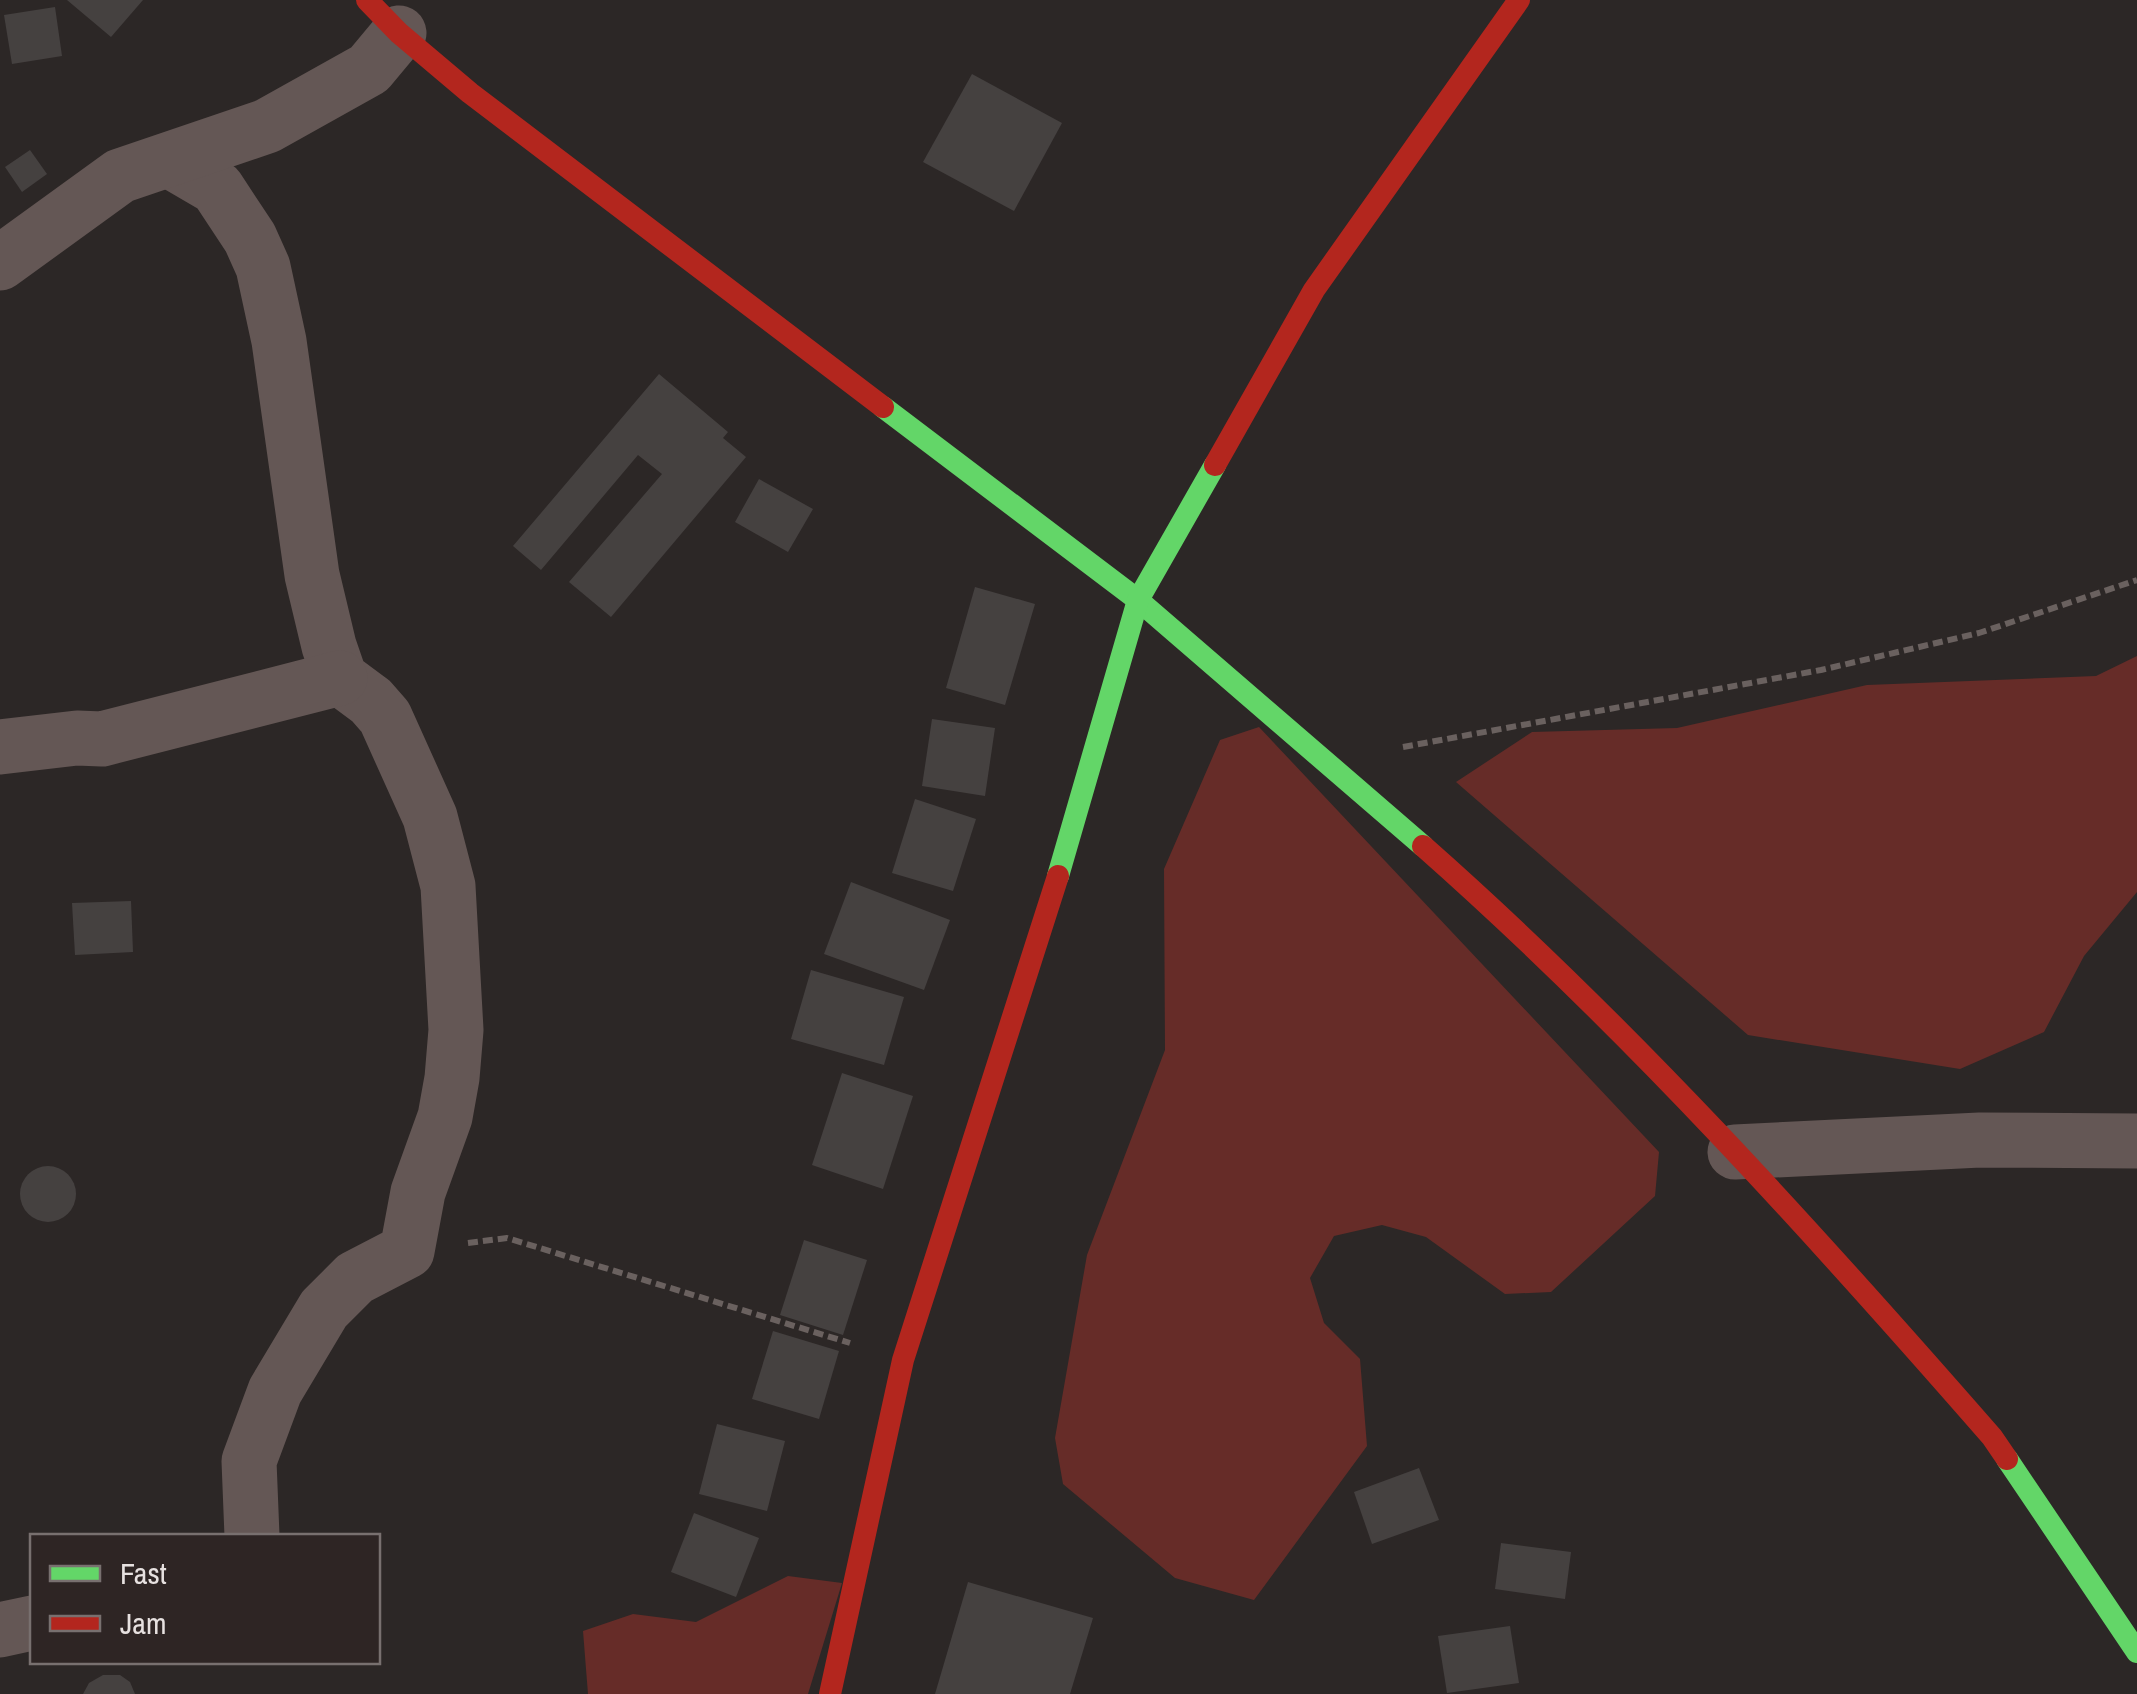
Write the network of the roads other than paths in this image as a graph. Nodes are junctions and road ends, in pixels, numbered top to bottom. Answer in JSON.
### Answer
{"nodes":[{"id":1,"x":1520,"y":0,"type":"edge"},
{"id":2,"x":383,"y":16,"type":"edge"},
{"id":3,"x":169,"y":160,"type":"junction"},
{"id":4,"x":0,"y":264,"type":"edge"},
{"id":5,"x":1138,"y":600,"type":"junction"},
{"id":6,"x":340,"y":678,"type":"junction"},
{"id":7,"x":0,"y":746,"type":"edge"},
{"id":8,"x":2137,"y":1141,"type":"edge"},
{"id":9,"x":1735,"y":1152,"type":"junction"},
{"id":10,"x":252,"y":1534,"type":"edge"},
{"id":11,"x":30,"y":1623,"type":"edge"},
{"id":12,"x":0,"y":1630,"type":"edge"},
{"id":13,"x":2137,"y":1652,"type":"edge"},
{"id":14,"x":830,"y":1694,"type":"edge"}],
"edges":[{"from":1,"to":5,"type":"street"},
{"from":2,"to":3,"type":"street"},
{"from":2,"to":5,"type":"street"},
{"from":3,"to":4,"type":"street"},
{"from":3,"to":6,"type":"street"},
{"from":5,"to":9,"type":"street"},
{"from":5,"to":14,"type":"street"},
{"from":6,"to":7,"type":"street"},
{"from":6,"to":10,"type":"street"},
{"from":8,"to":9,"type":"street"},
{"from":9,"to":13,"type":"street"},
{"from":11,"to":12,"type":"street"}]}
